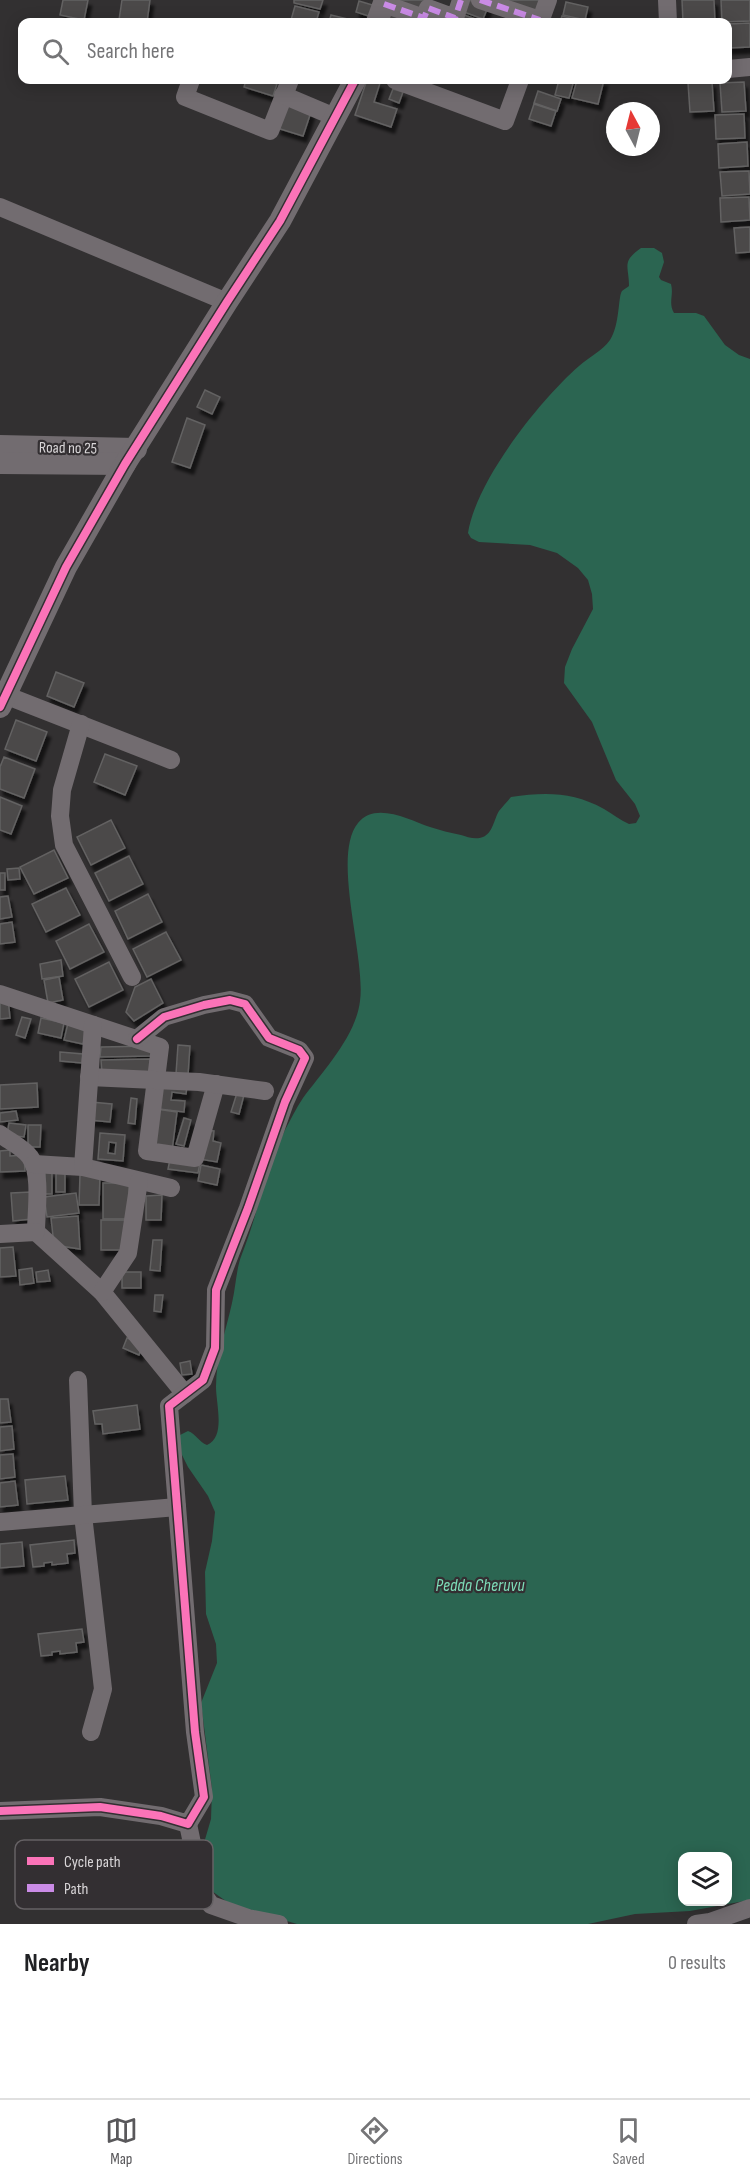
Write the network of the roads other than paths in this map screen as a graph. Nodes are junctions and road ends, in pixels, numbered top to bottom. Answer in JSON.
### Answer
{"nodes":[{"id":1,"x":461,"y":0,"type":"edge"},
{"id":2,"x":480,"y":0,"type":"edge"},
{"id":3,"x":548,"y":0,"type":"edge"},
{"id":4,"x":667,"y":0,"type":"edge"},
{"id":5,"x":382,"y":9,"type":"edge"},
{"id":6,"x":531,"y":18,"type":"edge"},
{"id":7,"x":541,"y":18,"type":"edge"},
{"id":8,"x":668,"y":18,"type":"edge"},
{"id":9,"x":750,"y":67,"type":"edge"},
{"id":10,"x":732,"y":69,"type":"edge"},
{"id":11,"x":190,"y":84,"type":"edge"},
{"id":12,"x":353,"y":84,"type":"edge"},
{"id":13,"x":406,"y":84,"type":"edge"},
{"id":14,"x":519,"y":84,"type":"edge"},
{"id":15,"x":287,"y":88,"type":"edge"},
{"id":16,"x":335,"y":117,"type":"junction"},
{"id":17,"x":0,"y":207,"type":"edge"},
{"id":18,"x":227,"y":302,"type":"junction"},
{"id":19,"x":0,"y":446,"type":"edge"},
{"id":20,"x":130,"y":457,"type":"junction"},
{"id":21,"x":0,"y":463,"type":"edge"},
{"id":22,"x":2,"y":701,"type":"edge"},
{"id":23,"x":81,"y":724,"type":"junction"},
{"id":24,"x":171,"y":760,"type":"dead end"},
{"id":25,"x":132,"y":977,"type":"dead end"},
{"id":26,"x":0,"y":994,"type":"edge"},
{"id":27,"x":93,"y":1025,"type":"junction"},
{"id":28,"x":136,"y":1039,"type":"junction"},
{"id":29,"x":89,"y":1077,"type":"junction"},
{"id":30,"x":156,"y":1080,"type":"junction"},
{"id":31,"x":216,"y":1084,"type":"junction"},
{"id":32,"x":265,"y":1091,"type":"dead end"},
{"id":33,"x":0,"y":1134,"type":"edge"},
{"id":34,"x":34,"y":1164,"type":"junction"},
{"id":35,"x":83,"y":1167,"type":"junction"},
{"id":36,"x":139,"y":1181,"type":"junction"},
{"id":37,"x":171,"y":1188,"type":"dead end"},
{"id":38,"x":36,"y":1232,"type":"junction"},
{"id":39,"x":0,"y":1234,"type":"edge"},
{"id":40,"x":102,"y":1292,"type":"junction"},
{"id":41,"x":78,"y":1380,"type":"dead end"},
{"id":42,"x":185,"y":1394,"type":"junction"},
{"id":43,"x":177,"y":1507,"type":"junction"},
{"id":44,"x":83,"y":1515,"type":"junction"},
{"id":45,"x":0,"y":1521,"type":"edge"},
{"id":46,"x":91,"y":1732,"type":"dead end"},
{"id":47,"x":0,"y":1810,"type":"edge"},
{"id":48,"x":188,"y":1824,"type":"junction"},
{"id":49,"x":191,"y":1840,"type":"edge"},
{"id":50,"x":213,"y":1906,"type":"edge"},
{"id":51,"x":750,"y":1908,"type":"edge"},
{"id":52,"x":279,"y":1924,"type":"edge"},
{"id":53,"x":696,"y":1924,"type":"edge"}],
"edges":[{"from":1,"to":5,"type":"street"},
{"from":2,"to":6,"type":"street"},
{"from":3,"to":7,"type":"street"},
{"from":4,"to":8,"type":"street"},
{"from":9,"to":10,"type":"street"},
{"from":11,"to":15,"type":"street"},
{"from":12,"to":16,"type":"street"},
{"from":13,"to":14,"type":"street"},
{"from":15,"to":16,"type":"street"},
{"from":16,"to":18,"type":"street"},
{"from":17,"to":18,"type":"street"},
{"from":18,"to":20,"type":"street"},
{"from":19,"to":20,"type":"street","name":"Road no 25"},
{"from":20,"to":21,"type":"street","name":"Road no 25"},
{"from":20,"to":22,"type":"street"},
{"from":22,"to":23,"type":"street"},
{"from":23,"to":24,"type":"street"},
{"from":23,"to":25,"type":"street"},
{"from":26,"to":27,"type":"street"},
{"from":27,"to":28,"type":"street"},
{"from":27,"to":29,"type":"street"},
{"from":28,"to":30,"type":"street"},
{"from":28,"to":42,"type":"street"},
{"from":29,"to":30,"type":"street"},
{"from":29,"to":35,"type":"street"},
{"from":30,"to":31,"type":"street"},
{"from":30,"to":31,"type":"street"},
{"from":31,"to":32,"type":"street"},
{"from":33,"to":34,"type":"street"},
{"from":34,"to":35,"type":"street"},
{"from":34,"to":38,"type":"street"},
{"from":35,"to":36,"type":"street"},
{"from":36,"to":37,"type":"street"},
{"from":36,"to":40,"type":"street"},
{"from":38,"to":39,"type":"street"},
{"from":38,"to":40,"type":"street"},
{"from":40,"to":42,"type":"street"},
{"from":41,"to":44,"type":"street"},
{"from":42,"to":43,"type":"street"},
{"from":43,"to":44,"type":"street"},
{"from":43,"to":48,"type":"street"},
{"from":44,"to":45,"type":"street"},
{"from":44,"to":46,"type":"street"},
{"from":47,"to":48,"type":"street"},
{"from":48,"to":49,"type":"street"},
{"from":50,"to":52,"type":"street"},
{"from":51,"to":53,"type":"street"}]}
